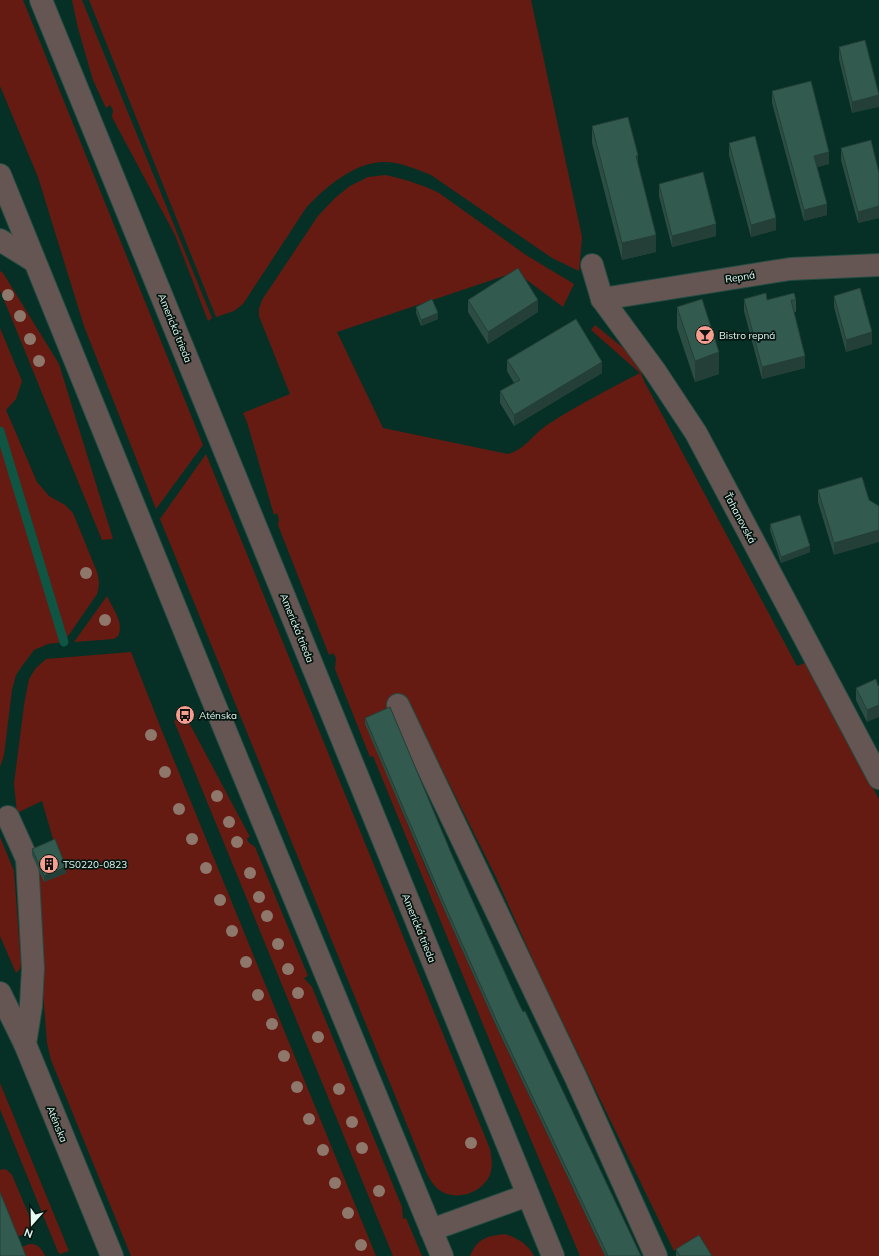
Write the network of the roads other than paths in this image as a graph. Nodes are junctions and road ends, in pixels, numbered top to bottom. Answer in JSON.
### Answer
{"nodes":[{"id":1,"x":41,"y":0,"type":"edge"},
{"id":2,"x":0,"y":175,"type":"edge"},
{"id":3,"x":0,"y":240,"type":"edge"},
{"id":4,"x":34,"y":261,"type":"junction"},
{"id":5,"x":592,"y":265,"type":"dead end"},
{"id":6,"x":879,"y":265,"type":"edge"},
{"id":7,"x":602,"y":299,"type":"junction"},
{"id":8,"x":398,"y":705,"type":"dead end"},
{"id":9,"x":879,"y":778,"type":"edge"},
{"id":10,"x":8,"y":817,"type":"dead end"},
{"id":11,"x":0,"y":994,"type":"edge"},
{"id":12,"x":24,"y":1044,"type":"junction"},
{"id":13,"x":528,"y":1194,"type":"junction"},
{"id":14,"x":431,"y":1230,"type":"junction"},
{"id":15,"x":112,"y":1256,"type":"edge"},
{"id":16,"x":442,"y":1256,"type":"edge"},
{"id":17,"x":553,"y":1256,"type":"edge"},
{"id":18,"x":656,"y":1256,"type":"edge"}],
"edges":[{"from":1,"to":13,"type":"street","name":"Americká trieda"},
{"from":2,"to":4,"type":"street"},
{"from":3,"to":4,"type":"street"},
{"from":4,"to":14,"type":"street"},
{"from":5,"to":7,"type":"street","name":"Ťahanovská"},
{"from":6,"to":7,"type":"street","name":"Repná"},
{"from":7,"to":9,"type":"street","name":"Ťahanovská"},
{"from":8,"to":18,"type":"street"},
{"from":10,"to":12,"type":"street"},
{"from":11,"to":12,"type":"street","name":"Aténska"},
{"from":12,"to":15,"type":"street","name":"Aténska"},
{"from":13,"to":14,"type":"street"},
{"from":13,"to":17,"type":"street","name":"Americká trieda"},
{"from":14,"to":16,"type":"street"}]}
